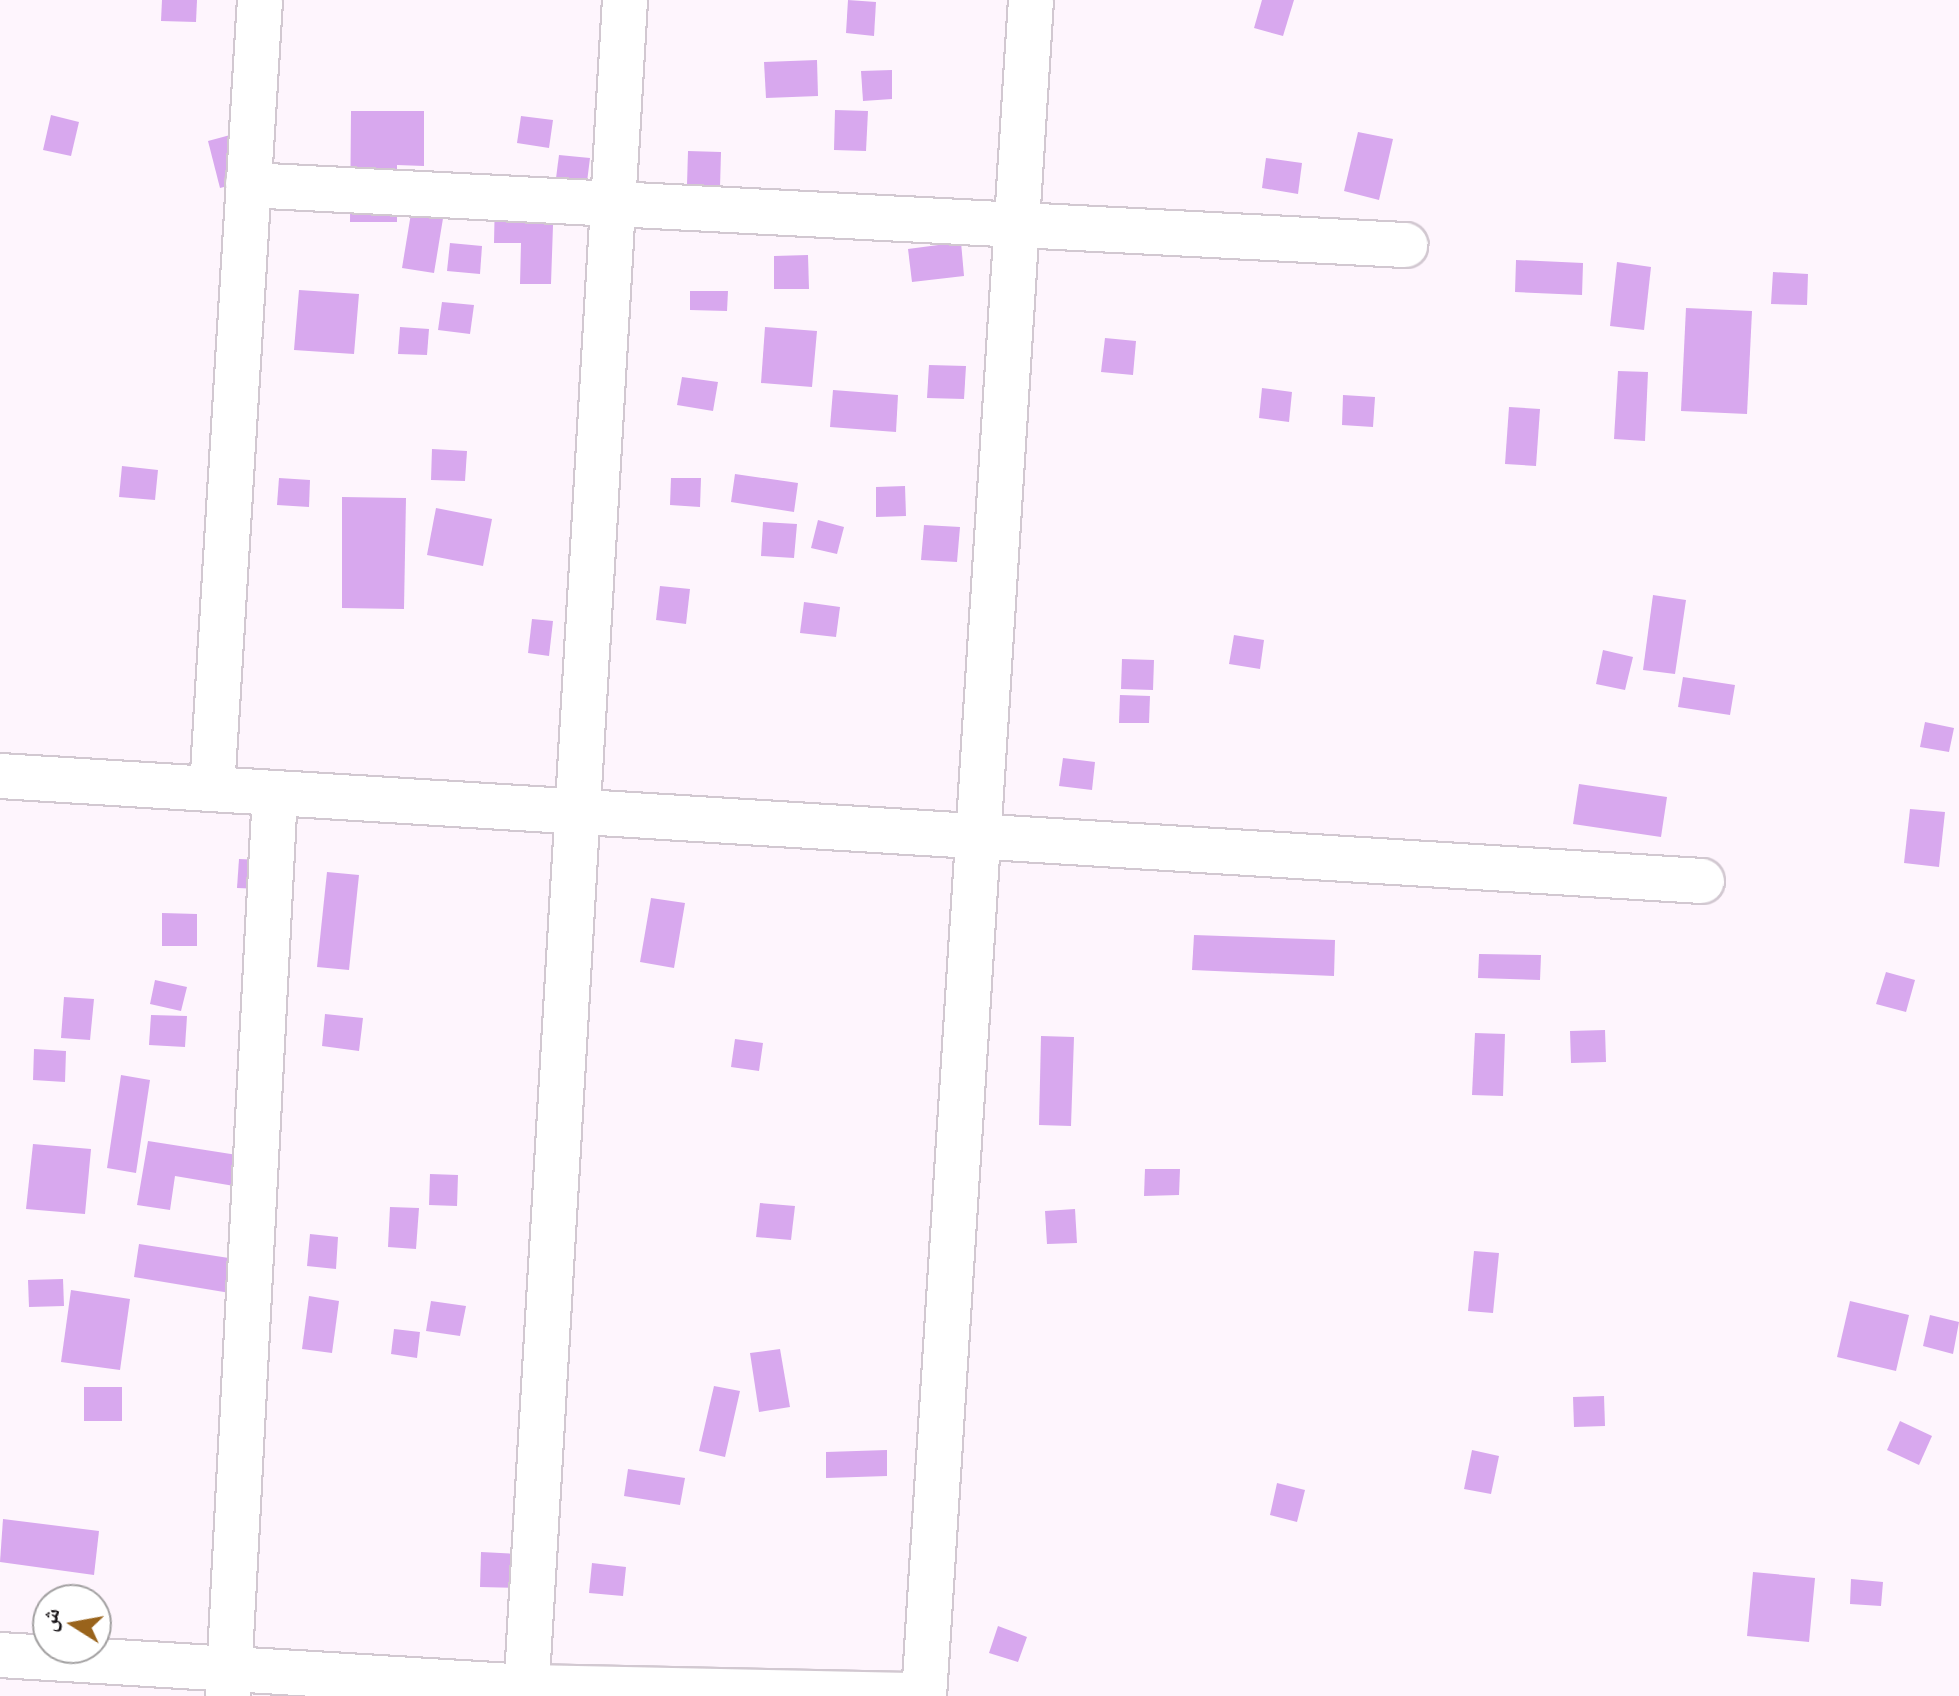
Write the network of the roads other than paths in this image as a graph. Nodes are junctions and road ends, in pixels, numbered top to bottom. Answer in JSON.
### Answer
{"nodes":[{"id":1,"x":260,"y":0,"type":"edge"},
{"id":2,"x":625,"y":0,"type":"edge"},
{"id":3,"x":1031,"y":0,"type":"edge"},
{"id":4,"x":248,"y":185,"type":"junction"},
{"id":5,"x":613,"y":204,"type":"junction"},
{"id":6,"x":1016,"y":225,"type":"junction"},
{"id":7,"x":1405,"y":245,"type":"dead end"},
{"id":8,"x":0,"y":776,"type":"edge"},
{"id":9,"x":212,"y":789,"type":"junction"},
{"id":10,"x":275,"y":793,"type":"junction"},
{"id":11,"x":578,"y":812,"type":"junction"},
{"id":12,"x":976,"y":836,"type":"junction"},
{"id":13,"x":1702,"y":881,"type":"dead end"},
{"id":14,"x":0,"y":1655,"type":"edge"},
{"id":15,"x":229,"y":1682,"type":"edge"},
{"id":16,"x":526,"y":1691,"type":"edge"},
{"id":17,"x":924,"y":1696,"type":"edge"}],
"edges":[{"from":1,"to":4,"type":"street"},
{"from":2,"to":5,"type":"street"},
{"from":3,"to":6,"type":"street"},
{"from":4,"to":5,"type":"street"},
{"from":4,"to":9,"type":"street"},
{"from":5,"to":6,"type":"street"},
{"from":5,"to":11,"type":"street"},
{"from":6,"to":7,"type":"street"},
{"from":6,"to":12,"type":"street"},
{"from":8,"to":9,"type":"street"},
{"from":9,"to":10,"type":"street"},
{"from":10,"to":11,"type":"street"},
{"from":10,"to":15,"type":"street"},
{"from":11,"to":12,"type":"street"},
{"from":11,"to":16,"type":"street"},
{"from":12,"to":13,"type":"street"},
{"from":12,"to":17,"type":"street"},
{"from":14,"to":15,"type":"street"},
{"from":15,"to":16,"type":"street"},
{"from":16,"to":17,"type":"street"}]}
